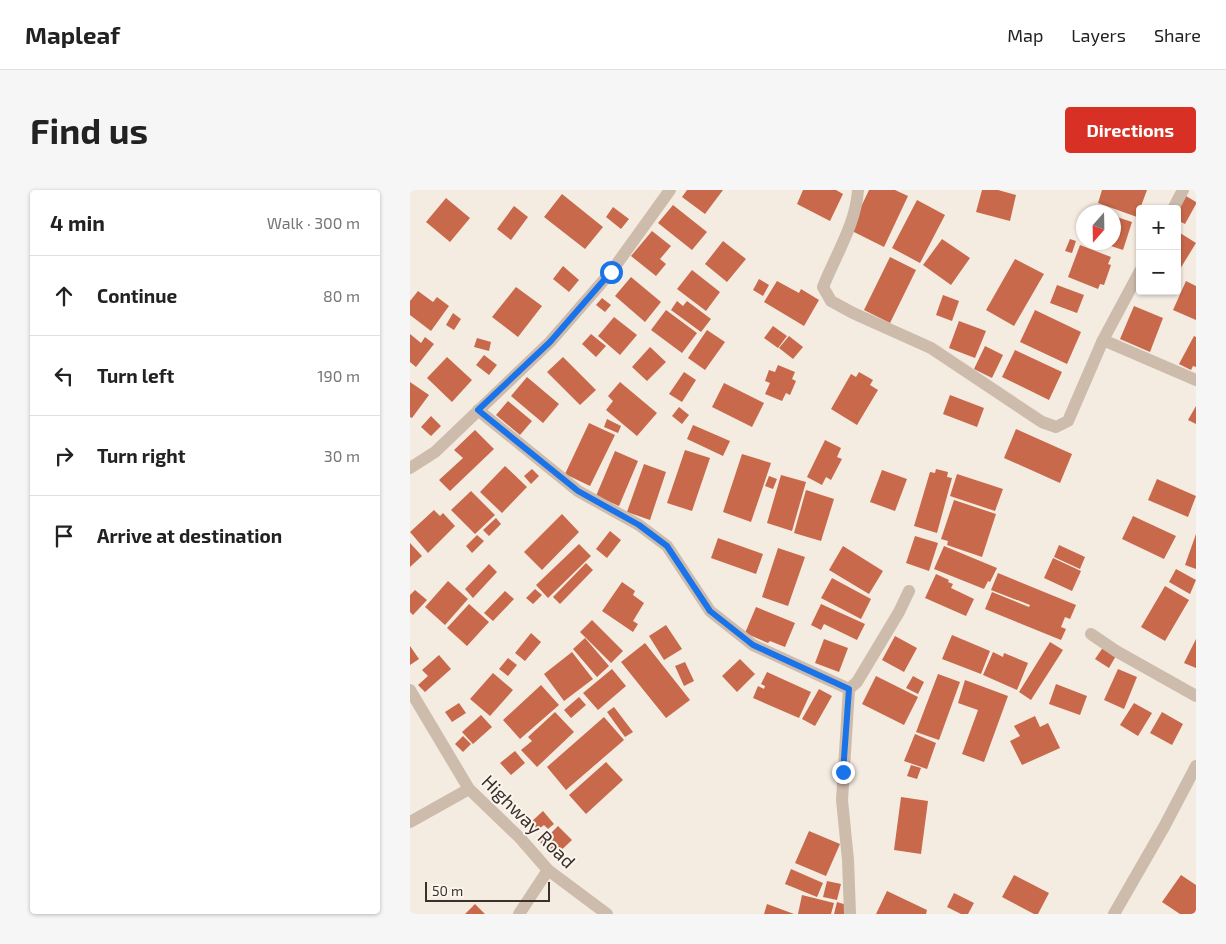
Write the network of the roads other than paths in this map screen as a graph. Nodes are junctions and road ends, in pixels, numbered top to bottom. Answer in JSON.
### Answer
{"nodes":[{"id":1,"x":670,"y":190,"type":"edge"},
{"id":2,"x":858,"y":190,"type":"edge"},
{"id":3,"x":1183,"y":190,"type":"edge"},
{"id":4,"x":1175,"y":205,"type":"edge"},
{"id":5,"x":1136,"y":278,"type":"edge"},
{"id":6,"x":1103,"y":340,"type":"junction"},
{"id":7,"x":1196,"y":380,"type":"edge"},
{"id":8,"x":478,"y":410,"type":"junction"},
{"id":9,"x":410,"y":468,"type":"edge"},
{"id":10,"x":909,"y":591,"type":"dead end"},
{"id":11,"x":1092,"y":634,"type":"dead end"},
{"id":12,"x":849,"y":689,"type":"junction"},
{"id":13,"x":410,"y":690,"type":"edge"},
{"id":14,"x":1196,"y":696,"type":"edge"},
{"id":15,"x":1196,"y":766,"type":"edge"},
{"id":16,"x":469,"y":789,"type":"junction"},
{"id":17,"x":410,"y":822,"type":"edge"},
{"id":18,"x":548,"y":870,"type":"junction"},
{"id":19,"x":519,"y":914,"type":"edge"},
{"id":20,"x":607,"y":914,"type":"edge"},
{"id":21,"x":850,"y":914,"type":"edge"},
{"id":22,"x":1114,"y":914,"type":"edge"}],
"edges":[{"from":1,"to":8,"type":"street"},
{"from":2,"to":6,"type":"street"},
{"from":3,"to":4,"type":"street"},
{"from":5,"to":6,"type":"street"},
{"from":6,"to":7,"type":"street"},
{"from":8,"to":9,"type":"street"},
{"from":8,"to":12,"type":"street"},
{"from":10,"to":12,"type":"street"},
{"from":11,"to":14,"type":"street"},
{"from":12,"to":21,"type":"street"},
{"from":13,"to":16,"type":"street","name":"Highway Road"},
{"from":15,"to":22,"type":"street"},
{"from":16,"to":17,"type":"street"},
{"from":16,"to":18,"type":"street","name":"Highway Road"},
{"from":18,"to":19,"type":"street"},
{"from":18,"to":20,"type":"street","name":"Highway Road"}]}
